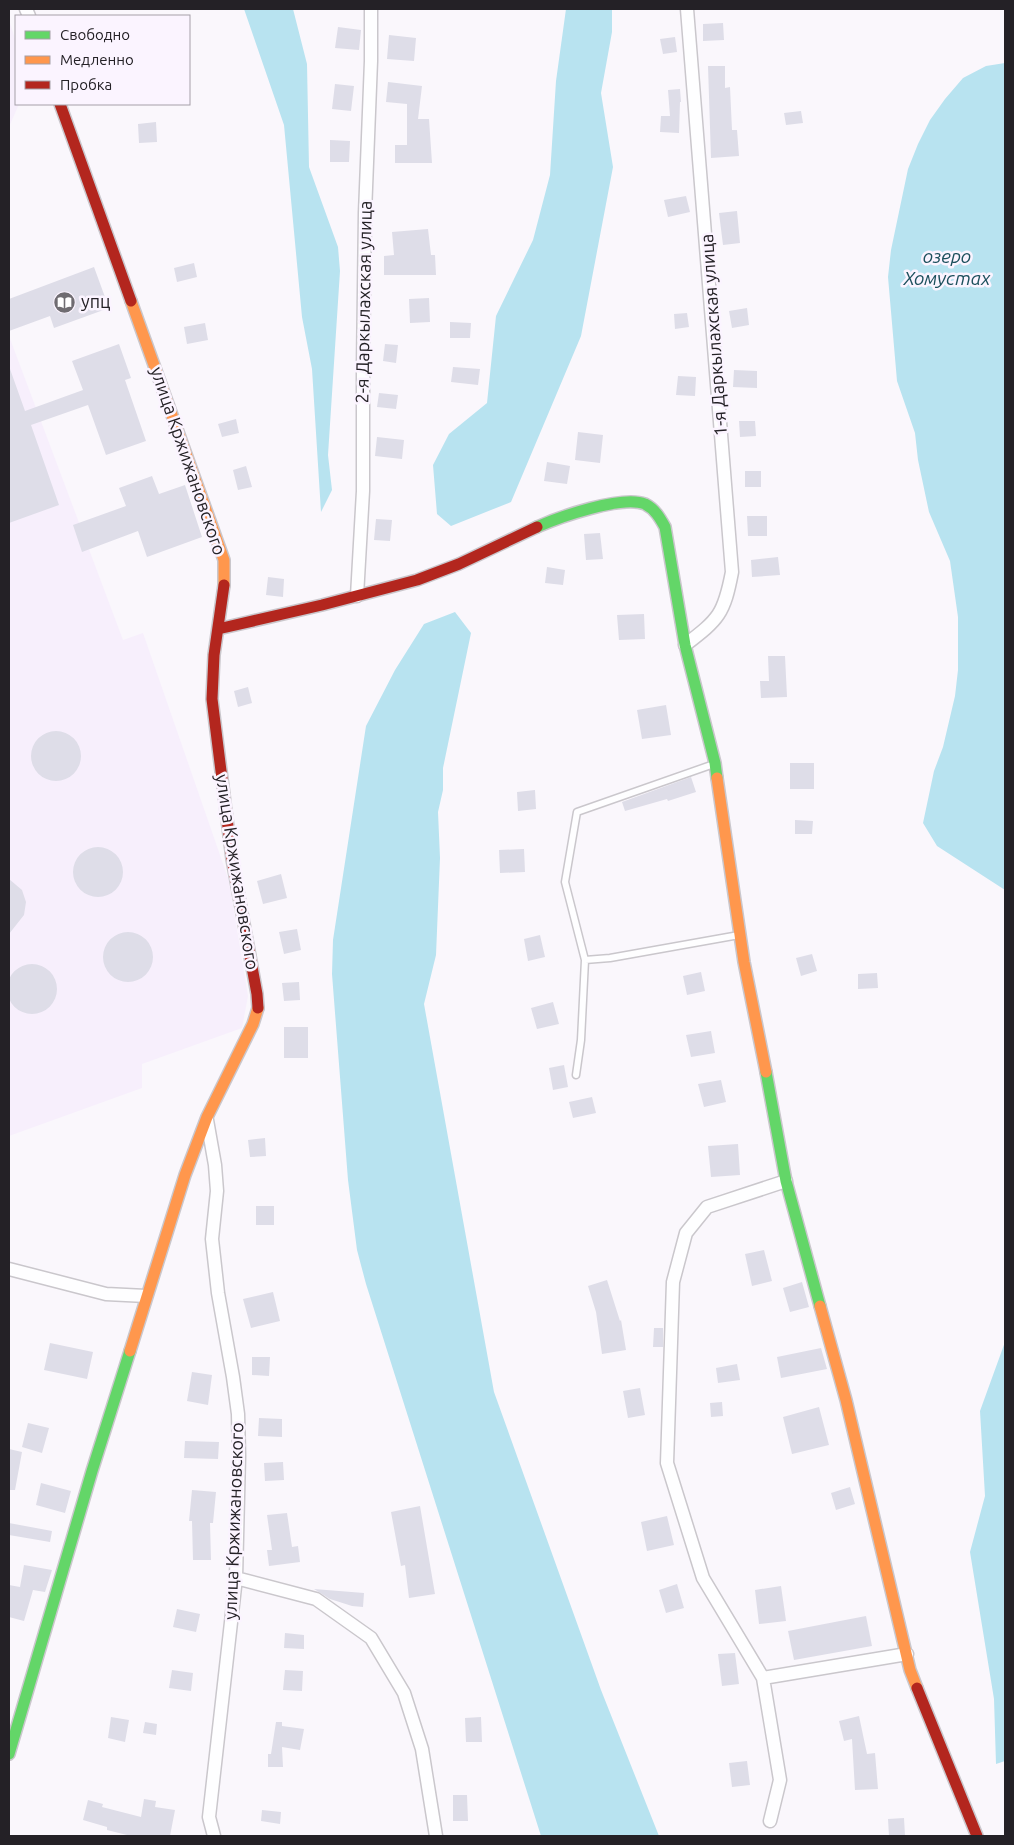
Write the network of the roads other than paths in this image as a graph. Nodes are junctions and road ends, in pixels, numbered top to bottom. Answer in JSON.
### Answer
{"nodes":[{"id":1,"x":371,"y":9,"type":"edge"},
{"id":2,"x":688,"y":9,"type":"edge"},
{"id":3,"x":60,"y":105,"type":"edge"},
{"id":4,"x":357,"y":596,"type":"junction"},
{"id":5,"x":218,"y":629,"type":"junction"},
{"id":6,"x":685,"y":645,"type":"junction"},
{"id":7,"x":715,"y":763,"type":"junction"},
{"id":8,"x":740,"y":935,"type":"junction"},
{"id":9,"x":585,"y":960,"type":"junction"},
{"id":10,"x":576,"y":1074,"type":"dead end"},
{"id":11,"x":207,"y":1117,"type":"junction"},
{"id":12,"x":786,"y":1181,"type":"junction"},
{"id":13,"x":9,"y":1270,"type":"edge"},
{"id":14,"x":146,"y":1296,"type":"junction"},
{"id":15,"x":236,"y":1578,"type":"junction"},
{"id":16,"x":907,"y":1654,"type":"junction"},
{"id":17,"x":763,"y":1678,"type":"junction"},
{"id":18,"x":9,"y":1754,"type":"edge"},
{"id":19,"x":770,"y":1821,"type":"dead end"},
{"id":20,"x":214,"y":1836,"type":"edge"},
{"id":21,"x":436,"y":1836,"type":"edge"},
{"id":22,"x":977,"y":1836,"type":"edge"}],
"edges":[{"from":1,"to":4,"type":"street","name":"2-я Даркылахская улица"},
{"from":2,"to":6,"type":"street","name":"1-я Даркылахская улица"},
{"from":3,"to":5,"type":"street","name":"улица Кржижановского"},
{"from":4,"to":5,"type":"street"},
{"from":4,"to":6,"type":"street"},
{"from":5,"to":11,"type":"street","name":"улица Кржижановского"},
{"from":6,"to":7,"type":"street"},
{"from":7,"to":8,"type":"street"},
{"from":7,"to":9,"type":"lane"},
{"from":8,"to":9,"type":"lane"},
{"from":8,"to":12,"type":"street"},
{"from":9,"to":10,"type":"lane"},
{"from":11,"to":14,"type":"street","name":"улица Кржижановского"},
{"from":11,"to":15,"type":"street","name":"улица Кржижановского"},
{"from":12,"to":16,"type":"street"},
{"from":12,"to":17,"type":"street"},
{"from":13,"to":14,"type":"street"},
{"from":14,"to":18,"type":"street","name":"улица Кржижановского"},
{"from":15,"to":20,"type":"street","name":"улица Кржижановского"},
{"from":15,"to":21,"type":"street"},
{"from":16,"to":17,"type":"street"},
{"from":16,"to":22,"type":"street"},
{"from":17,"to":19,"type":"street"}]}
